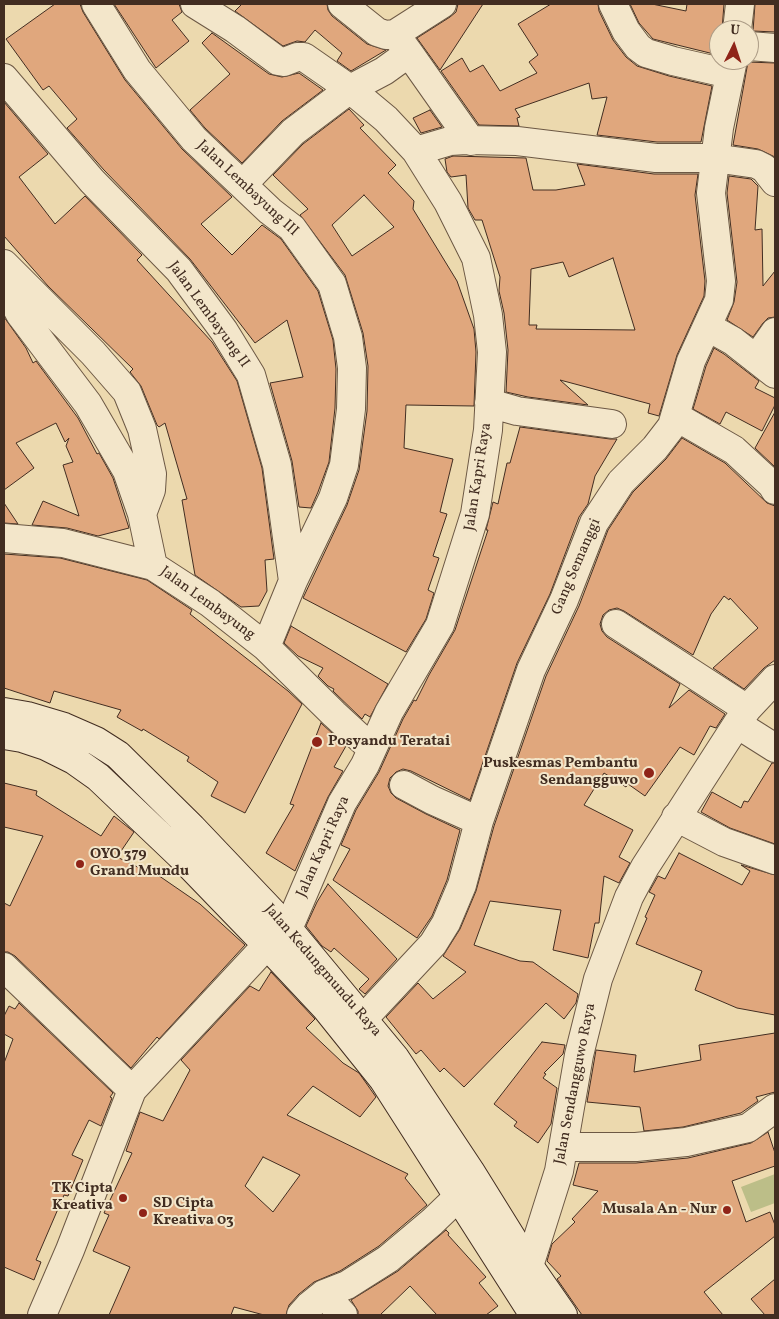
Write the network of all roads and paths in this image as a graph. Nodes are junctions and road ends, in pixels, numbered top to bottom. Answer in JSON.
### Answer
{"nodes":[{"id":1,"x":96,"y":4,"type":"edge"},
{"id":2,"x":195,"y":4,"type":"edge"},
{"id":3,"x":342,"y":4,"type":"edge"},
{"id":4,"x":442,"y":4,"type":"edge"},
{"id":5,"x":614,"y":4,"type":"edge"},
{"id":6,"x":740,"y":4,"type":"edge"},
{"id":7,"x":738,"y":20,"type":"edge"},
{"id":8,"x":397,"y":41,"type":"junction"},
{"id":9,"x":759,"y":47,"type":"edge"},
{"id":10,"x":775,"y":48,"type":"edge"},
{"id":11,"x":709,"y":65,"type":"edge"},
{"id":12,"x":731,"y":70,"type":"edge"},
{"id":13,"x":4,"y":78,"type":"edge"},
{"id":14,"x":350,"y":89,"type":"junction"},
{"id":15,"x":471,"y":140,"type":"junction"},
{"id":16,"x":416,"y":151,"type":"junction"},
{"id":17,"x":714,"y":158,"type":"junction"},
{"id":18,"x":775,"y":182,"type":"edge"},
{"id":19,"x":244,"y":184,"type":"junction"},
{"id":20,"x":4,"y":264,"type":"edge"},
{"id":21,"x":4,"y":284,"type":"edge"},
{"id":22,"x":30,"y":307,"type":"junction"},
{"id":23,"x":708,"y":327,"type":"junction"},
{"id":24,"x":775,"y":332,"type":"edge"},
{"id":25,"x":766,"y":367,"type":"edge"},
{"id":26,"x":489,"y":403,"type":"junction"},
{"id":27,"x":675,"y":416,"type":"junction"},
{"id":28,"x":612,"y":424,"type":"dead end"},
{"id":29,"x":775,"y":490,"type":"edge"},
{"id":30,"x":142,"y":514,"type":"junction"},
{"id":31,"x":4,"y":538,"type":"edge"},
{"id":32,"x":153,"y":566,"type":"junction"},
{"id":33,"x":294,"y":581,"type":"junction"},
{"id":34,"x":616,"y":624,"type":"dead end"},
{"id":35,"x":266,"y":647,"type":"junction"},
{"id":36,"x":775,"y":679,"type":"edge"},
{"id":37,"x":4,"y":712,"type":"edge"},
{"id":38,"x":742,"y":717,"type":"junction"},
{"id":39,"x":4,"y":736,"type":"edge"},
{"id":40,"x":775,"y":748,"type":"edge"},
{"id":41,"x":372,"y":749,"type":"junction"},
{"id":42,"x":404,"y":785,"type":"dead end"},
{"id":43,"x":676,"y":817,"type":"junction"},
{"id":44,"x":479,"y":821,"type":"junction"},
{"id":45,"x":775,"y":860,"type":"edge"},
{"id":46,"x":278,"y":937,"type":"junction"},
{"id":47,"x":5,"y":973,"type":"edge"},
{"id":48,"x":364,"y":1018,"type":"junction"},
{"id":49,"x":132,"y":1090,"type":"junction"},
{"id":50,"x":772,"y":1118,"type":"edge"},
{"id":51,"x":564,"y":1148,"type":"junction"},
{"id":52,"x":459,"y":1196,"type":"junction"},
{"id":53,"x":520,"y":1272,"type":"junction"},
{"id":54,"x":324,"y":1294,"type":"junction"},
{"id":55,"x":42,"y":1315,"type":"edge"},
{"id":56,"x":301,"y":1315,"type":"edge"},
{"id":57,"x":343,"y":1315,"type":"edge"},
{"id":58,"x":534,"y":1315,"type":"edge"},
{"id":59,"x":563,"y":1315,"type":"edge"}],
"edges":[{"from":1,"to":19,"type":"street","name":"Jalan Lembayung III"},
{"from":2,"to":14,"type":"street","name":"Jalan Kapri Raya"},
{"from":3,"to":8,"type":"street"},
{"from":4,"to":8,"type":"street"},
{"from":5,"to":11,"type":"street","name":"Gang Semanggi"},
{"from":6,"to":7,"type":"street"},
{"from":8,"to":14,"type":"street"},
{"from":8,"to":15,"type":"street"},
{"from":9,"to":10,"type":"street"},
{"from":12,"to":17,"type":"street","name":"Gang Semanggi"},
{"from":13,"to":33,"type":"street","name":"Jalan Lembayung II"},
{"from":14,"to":16,"type":"street","name":"Jalan Kapri Raya"},
{"from":14,"to":19,"type":"street"},
{"from":15,"to":16,"type":"street"},
{"from":15,"to":17,"type":"street"},
{"from":16,"to":26,"type":"street","name":"Jalan Kapri Raya"},
{"from":17,"to":18,"type":"street"},
{"from":17,"to":23,"type":"street","name":"Gang Semanggi"},
{"from":19,"to":33,"type":"street","name":"Jalan Lembayung III"},
{"from":20,"to":22,"type":"street"},
{"from":21,"to":22,"type":"street"},
{"from":22,"to":30,"type":"street"},
{"from":22,"to":30,"type":"street"},
{"from":23,"to":25,"type":"street"},
{"from":23,"to":27,"type":"street","name":"Gang Semanggi"},
{"from":24,"to":25,"type":"street"},
{"from":26,"to":28,"type":"street"},
{"from":26,"to":41,"type":"street","name":"Jalan Kapri Raya"},
{"from":27,"to":29,"type":"street"},
{"from":27,"to":44,"type":"street","name":"Gang Semanggi"},
{"from":30,"to":32,"type":"street"},
{"from":31,"to":32,"type":"street","name":"Jalan Lembayung"},
{"from":32,"to":35,"type":"street","name":"Jalan Lembayung"},
{"from":33,"to":35,"type":"street","name":"Jalan Lembayung III"},
{"from":34,"to":38,"type":"street"},
{"from":35,"to":41,"type":"street","name":"Jalan Lembayung"},
{"from":36,"to":38,"type":"street","name":"Jalan Sendangguwo Raya"},
{"from":37,"to":46,"type":"street","name":"Jalan Kedungmundu Raya"},
{"from":38,"to":40,"type":"street"},
{"from":38,"to":43,"type":"street","name":"Jalan Sendangguwo Raya"},
{"from":39,"to":46,"type":"street","name":"Jalan Kedungmundu Raya"},
{"from":41,"to":46,"type":"street","name":"Jalan Kapri Raya"},
{"from":42,"to":44,"type":"street"},
{"from":43,"to":45,"type":"street"},
{"from":43,"to":51,"type":"street","name":"Jalan Sendangguwo Raya"},
{"from":44,"to":48,"type":"street","name":"Gang Semanggi"},
{"from":46,"to":48,"type":"street","name":"Jalan Kedungmundu Raya"},
{"from":46,"to":49,"type":"street","name":"Jalan Kapri Raya"},
{"from":46,"to":52,"type":"street","name":"Jalan Kedungmundu Raya"},
{"from":47,"to":49,"type":"street"},
{"from":48,"to":53,"type":"street","name":"Jalan Kedungmundu Raya"},
{"from":49,"to":55,"type":"street"},
{"from":50,"to":51,"type":"street"},
{"from":51,"to":53,"type":"street","name":"Jalan Sendangguwo Raya"},
{"from":52,"to":53,"type":"street","name":"Jalan Kedungmundu Raya"},
{"from":52,"to":54,"type":"street"},
{"from":53,"to":58,"type":"street","name":"Jalan Kedungmundu Raya"},
{"from":53,"to":59,"type":"street","name":"Jalan Kedungmundu Raya"},
{"from":54,"to":56,"type":"street"},
{"from":54,"to":57,"type":"street"}]}
